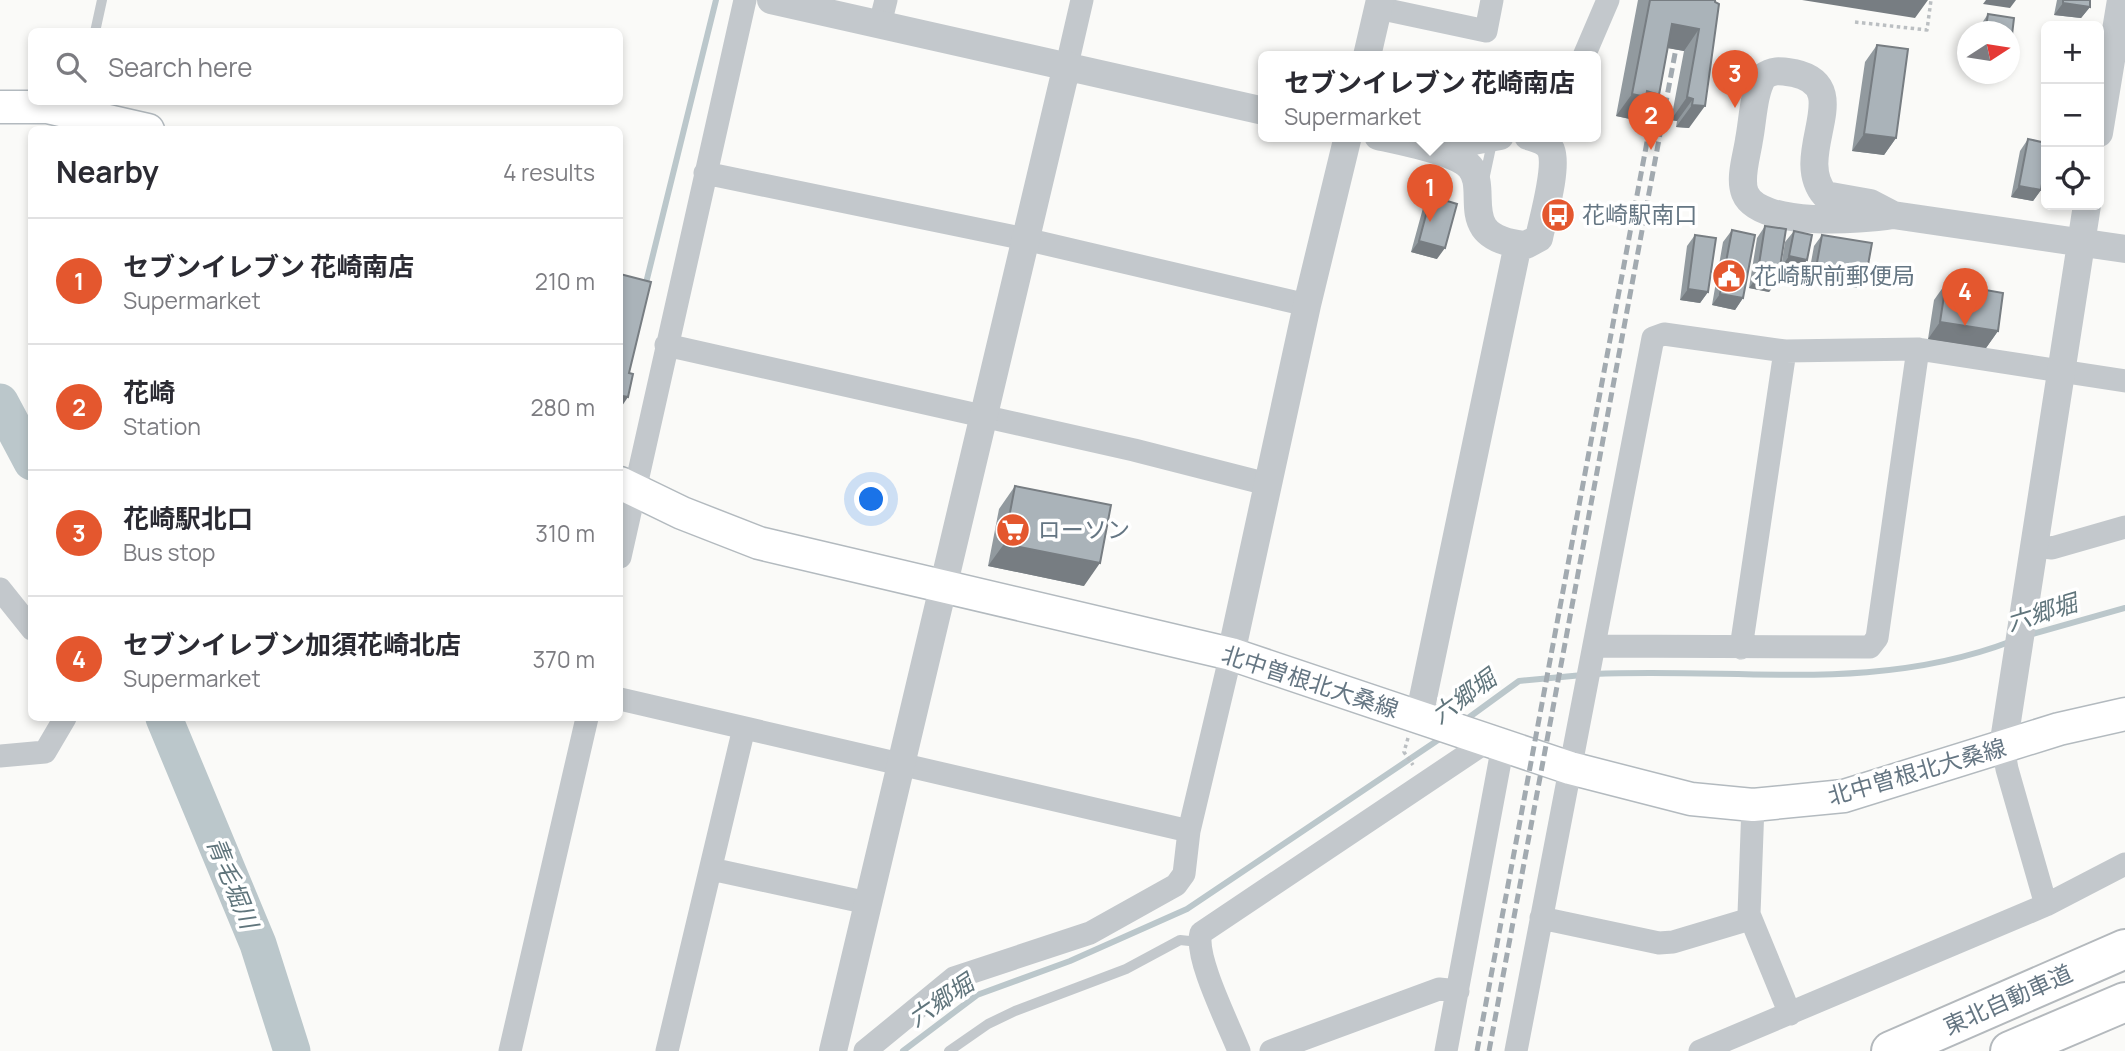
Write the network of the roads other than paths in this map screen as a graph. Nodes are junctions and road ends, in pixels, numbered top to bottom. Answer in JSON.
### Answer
{"nodes":[{"id":1,"x":102,"y":0,"type":"edge"},
{"id":2,"x":745,"y":0,"type":"edge"},
{"id":3,"x":771,"y":0,"type":"edge"},
{"id":4,"x":1082,"y":0,"type":"edge"},
{"id":5,"x":1492,"y":0,"type":"edge"},
{"id":6,"x":1608,"y":0,"type":"edge"},
{"id":7,"x":2121,"y":0,"type":"edge"},
{"id":8,"x":1379,"y":4,"type":"edge"},
{"id":9,"x":883,"y":12,"type":"edge"},
{"id":10,"x":96,"y":28,"type":"edge"},
{"id":11,"x":1368,"y":51,"type":"edge"},
{"id":12,"x":1586,"y":51,"type":"edge"},
{"id":13,"x":1067,"y":65,"type":"junction"},
{"id":14,"x":2115,"y":90,"type":"edge"},
{"id":15,"x":0,"y":107,"type":"edge"},
{"id":16,"x":78,"y":107,"type":"edge"},
{"id":17,"x":1258,"y":110,"type":"edge"},
{"id":18,"x":2104,"y":120,"type":"edge"},
{"id":19,"x":136,"y":126,"type":"edge"},
{"id":20,"x":1347,"y":142,"type":"edge"},
{"id":21,"x":1405,"y":142,"type":"edge"},
{"id":22,"x":1467,"y":142,"type":"edge"},
{"id":23,"x":1492,"y":142,"type":"edge"},
{"id":24,"x":1544,"y":142,"type":"edge"},
{"id":25,"x":1410,"y":143,"type":"junction"},
{"id":26,"x":705,"y":173,"type":"junction"},
{"id":27,"x":1477,"y":192,"type":"junction"},
{"id":28,"x":2086,"y":210,"type":"edge"},
{"id":29,"x":1893,"y":215,"type":"junction"},
{"id":30,"x":1025,"y":239,"type":"junction"},
{"id":31,"x":2082,"y":243,"type":"junction"},
{"id":32,"x":1518,"y":244,"type":"junction"},
{"id":33,"x":2125,"y":249,"type":"edge"},
{"id":34,"x":1307,"y":305,"type":"junction"},
{"id":35,"x":666,"y":345,"type":"junction"},
{"id":36,"x":1918,"y":349,"type":"junction"},
{"id":37,"x":1785,"y":351,"type":"junction"},
{"id":38,"x":2061,"y":371,"type":"junction"},
{"id":39,"x":2125,"y":381,"type":"edge"},
{"id":40,"x":982,"y":417,"type":"junction"},
{"id":41,"x":1267,"y":484,"type":"junction"},
{"id":42,"x":626,"y":487,"type":"edge"},
{"id":43,"x":623,"y":522,"type":"edge"},
{"id":44,"x":2125,"y":527,"type":"edge"},
{"id":45,"x":2035,"y":546,"type":"junction"},
{"id":46,"x":942,"y":586,"type":"junction"},
{"id":47,"x":0,"y":589,"type":"edge"},
{"id":48,"x":28,"y":624,"type":"edge"},
{"id":49,"x":1741,"y":649,"type":"junction"},
{"id":50,"x":1231,"y":654,"type":"junction"},
{"id":51,"x":1592,"y":654,"type":"junction"},
{"id":52,"x":623,"y":700,"type":"edge"},
{"id":53,"x":2125,"y":714,"type":"edge"},
{"id":54,"x":1428,"y":720,"type":"junction"},
{"id":55,"x":63,"y":721,"type":"edge"},
{"id":56,"x":586,"y":721,"type":"edge"},
{"id":57,"x":744,"y":728,"type":"junction"},
{"id":58,"x":1489,"y":740,"type":"junction"},
{"id":59,"x":2003,"y":747,"type":"junction"},
{"id":60,"x":0,"y":756,"type":"edge"},
{"id":61,"x":900,"y":764,"type":"junction"},
{"id":62,"x":1570,"y":768,"type":"junction"},
{"id":63,"x":1753,"y":805,"type":"junction"},
{"id":64,"x":1189,"y":831,"type":"junction"},
{"id":65,"x":2125,"y":864,"type":"edge"},
{"id":66,"x":710,"y":869,"type":"junction"},
{"id":67,"x":868,"y":903,"type":"junction"},
{"id":68,"x":2046,"y":905,"type":"junction"},
{"id":69,"x":1541,"y":918,"type":"junction"},
{"id":70,"x":1750,"y":919,"type":"junction"},
{"id":71,"x":1199,"y":942,"type":"junction"},
{"id":72,"x":2125,"y":949,"type":"edge"},
{"id":73,"x":1458,"y":991,"type":"junction"},
{"id":74,"x":2125,"y":1002,"type":"edge"},
{"id":75,"x":1790,"y":1014,"type":"junction"},
{"id":76,"x":510,"y":1051,"type":"edge"},
{"id":77,"x":667,"y":1051,"type":"edge"},
{"id":78,"x":833,"y":1051,"type":"edge"},
{"id":79,"x":865,"y":1051,"type":"edge"},
{"id":80,"x":949,"y":1051,"type":"edge"},
{"id":81,"x":1239,"y":1051,"type":"edge"},
{"id":82,"x":1271,"y":1051,"type":"edge"},
{"id":83,"x":1446,"y":1051,"type":"edge"},
{"id":84,"x":1516,"y":1051,"type":"edge"},
{"id":85,"x":1700,"y":1051,"type":"edge"},
{"id":86,"x":1891,"y":1051,"type":"edge"},
{"id":87,"x":2010,"y":1051,"type":"edge"}],
"edges":[{"from":1,"to":10,"type":"lane"},
{"from":2,"to":26,"type":"street"},
{"from":3,"to":9,"type":"street"},
{"from":4,"to":13,"type":"street"},
{"from":5,"to":8,"type":"street"},
{"from":6,"to":12,"type":"street"},
{"from":7,"to":14,"type":"street"},
{"from":8,"to":11,"type":"street"},
{"from":9,"to":13,"type":"street"},
{"from":13,"to":17,"type":"street"},
{"from":13,"to":30,"type":"street"},
{"from":14,"to":18,"type":"street"},
{"from":15,"to":16,"type":"main road"},
{"from":16,"to":19,"type":"main road"},
{"from":20,"to":34,"type":"street"},
{"from":21,"to":25,"type":"street"},
{"from":22,"to":25,"type":"street"},
{"from":23,"to":27,"type":"lane"},
{"from":24,"to":32,"type":"street"},
{"from":25,"to":27,"type":"street"},
{"from":26,"to":30,"type":"street"},
{"from":26,"to":35,"type":"street"},
{"from":27,"to":32,"type":"street"},
{"from":28,"to":31,"type":"street"},
{"from":29,"to":29,"type":"street"},
{"from":29,"to":31,"type":"street"},
{"from":30,"to":34,"type":"street"},
{"from":30,"to":40,"type":"street"},
{"from":31,"to":33,"type":"street"},
{"from":31,"to":38,"type":"street"},
{"from":32,"to":54,"type":"street"},
{"from":34,"to":41,"type":"street"},
{"from":35,"to":40,"type":"street"},
{"from":35,"to":42,"type":"street"},
{"from":36,"to":37,"type":"street"},
{"from":36,"to":38,"type":"street"},
{"from":36,"to":49,"type":"street"},
{"from":37,"to":49,"type":"street"},
{"from":37,"to":51,"type":"street"},
{"from":38,"to":39,"type":"street"},
{"from":38,"to":45,"type":"street"},
{"from":40,"to":41,"type":"street"},
{"from":40,"to":46,"type":"street"},
{"from":41,"to":50,"type":"street"},
{"from":42,"to":43,"type":"street"},
{"from":42,"to":46,"type":"main road","name":"北中曽根北大桑線"},
{"from":44,"to":45,"type":"street"},
{"from":45,"to":59,"type":"street"},
{"from":46,"to":50,"type":"main road","name":"北中曽根北大桑線"},
{"from":46,"to":61,"type":"street"},
{"from":47,"to":48,"type":"street"},
{"from":49,"to":51,"type":"street"},
{"from":50,"to":54,"type":"main road","name":"北中曽根北大桑線"},
{"from":50,"to":64,"type":"street"},
{"from":51,"to":62,"type":"street"},
{"from":52,"to":57,"type":"street"},
{"from":53,"to":59,"type":"main road","name":"北中曽根北大桑線"},
{"from":54,"to":58,"type":"main road","name":"北中曽根北大桑線"},
{"from":55,"to":60,"type":"street"},
{"from":56,"to":76,"type":"street"},
{"from":57,"to":61,"type":"street"},
{"from":57,"to":66,"type":"street"},
{"from":58,"to":62,"type":"main road","name":"北中曽根北大桑線"},
{"from":58,"to":71,"type":"street"},
{"from":58,"to":73,"type":"street"},
{"from":59,"to":63,"type":"main road","name":"北中曽根北大桑線"},
{"from":59,"to":68,"type":"street"},
{"from":61,"to":64,"type":"street"},
{"from":61,"to":67,"type":"street"},
{"from":62,"to":63,"type":"main road","name":"北中曽根北大桑線"},
{"from":62,"to":69,"type":"street"},
{"from":63,"to":70,"type":"street"},
{"from":64,"to":79,"type":"street"},
{"from":65,"to":68,"type":"street"},
{"from":66,"to":67,"type":"street"},
{"from":66,"to":77,"type":"street"},
{"from":67,"to":78,"type":"street"},
{"from":68,"to":75,"type":"street"},
{"from":69,"to":70,"type":"street"},
{"from":69,"to":84,"type":"street"},
{"from":70,"to":75,"type":"street"},
{"from":71,"to":80,"type":"lane"},
{"from":71,"to":81,"type":"street"},
{"from":72,"to":86,"type":"highway","name":"東北自動車道"},
{"from":73,"to":82,"type":"street"},
{"from":73,"to":83,"type":"street"},
{"from":74,"to":87,"type":"highway","name":"東北自動車道"},
{"from":75,"to":85,"type":"street"}]}
